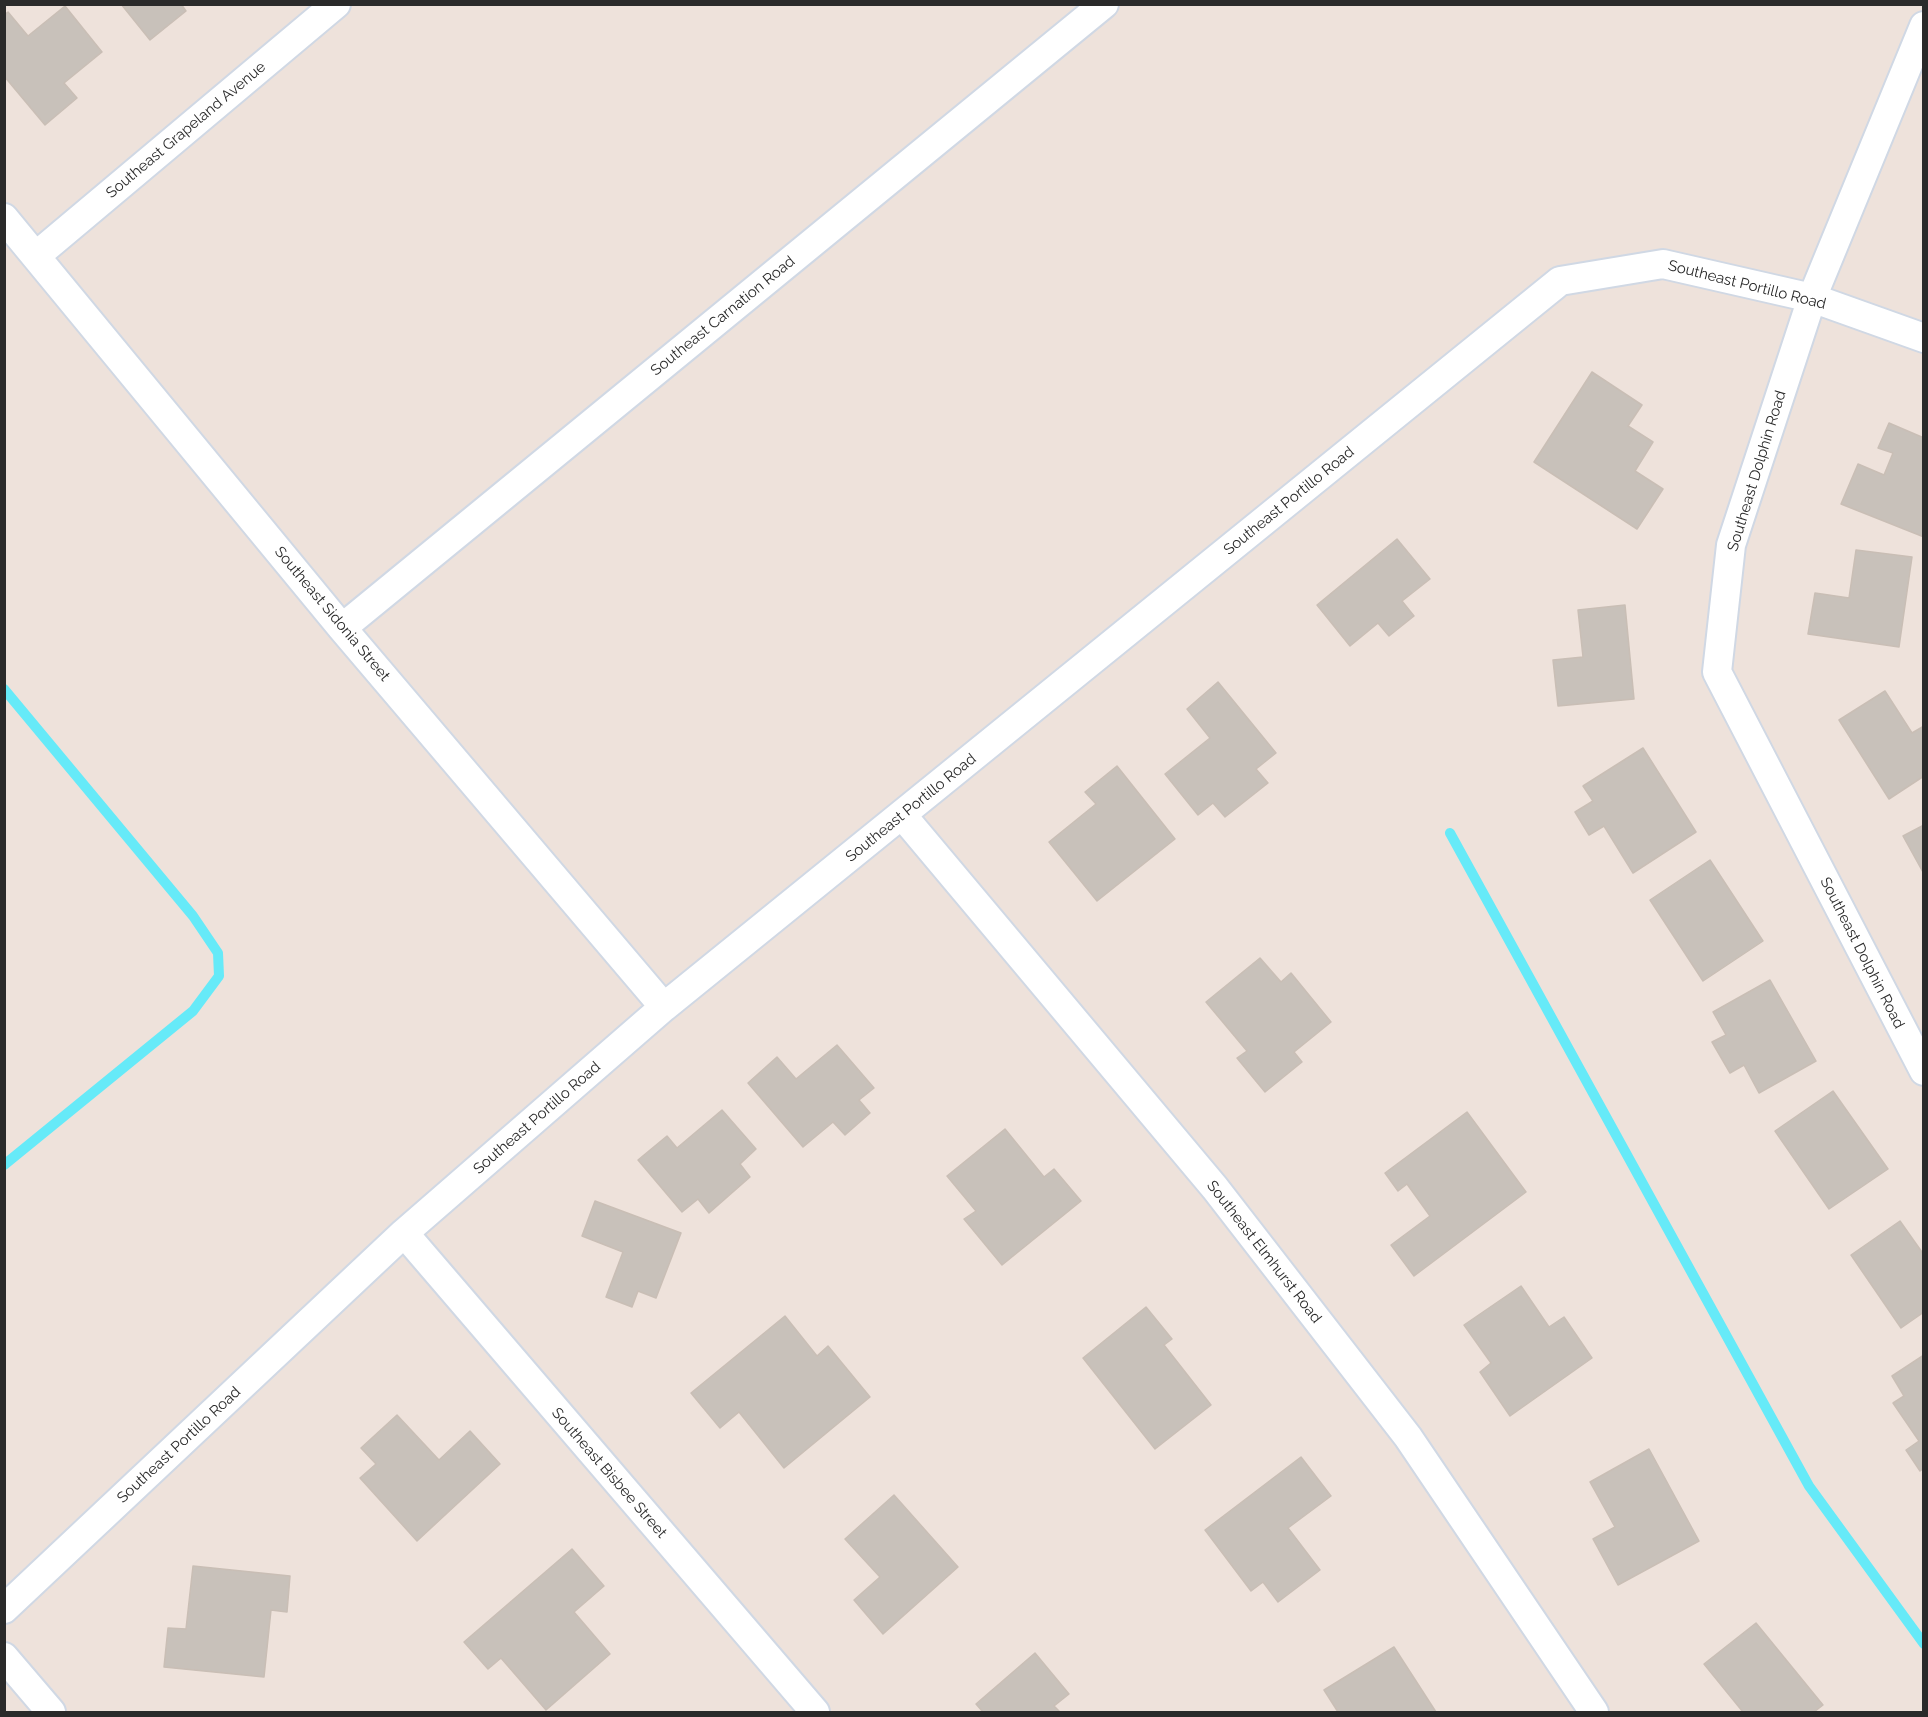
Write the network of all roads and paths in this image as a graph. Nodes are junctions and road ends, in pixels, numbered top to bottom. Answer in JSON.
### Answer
{"nodes":[{"id":1,"x":336,"y":4,"type":"edge"},
{"id":2,"x":1104,"y":4,"type":"edge"},
{"id":3,"x":1923,"y":26,"type":"edge"},
{"id":4,"x":4,"y":218,"type":"edge"},
{"id":5,"x":37,"y":255,"type":"junction"},
{"id":6,"x":1812,"y":298,"type":"junction"},
{"id":7,"x":1923,"y":338,"type":"edge"},
{"id":8,"x":342,"y":628,"type":"junction"},
{"id":9,"x":902,"y":815,"type":"junction"},
{"id":10,"x":664,"y":1007,"type":"junction"},
{"id":11,"x":1923,"y":1071,"type":"edge"},
{"id":12,"x":404,"y":1233,"type":"junction"},
{"id":13,"x":4,"y":1610,"type":"edge"},
{"id":14,"x":4,"y":1657,"type":"edge"},
{"id":15,"x":51,"y":1713,"type":"edge"},
{"id":16,"x":815,"y":1713,"type":"edge"},
{"id":17,"x":1594,"y":1713,"type":"edge"}],
"edges":[{"from":1,"to":5,"type":"street","name":"Southeast Grapeland Avenue"},
{"from":2,"to":8,"type":"street","name":"Southeast Carnation Road"},
{"from":3,"to":6,"type":"street","name":"Southeast Dolphin Road"},
{"from":4,"to":5,"type":"street","name":"Southeast Sidonia Street"},
{"from":5,"to":8,"type":"street","name":"Southeast Sidonia Street"},
{"from":6,"to":7,"type":"street","name":"Southeast Portillo Road"},
{"from":6,"to":9,"type":"street","name":"Southeast Portillo Road"},
{"from":6,"to":11,"type":"street","name":"Southeast Dolphin Road"},
{"from":8,"to":10,"type":"street","name":"Southeast Sidonia Street"},
{"from":9,"to":10,"type":"street","name":"Southeast Portillo Road"},
{"from":9,"to":17,"type":"street","name":"Southeast Elmhurst Road"},
{"from":10,"to":12,"type":"street","name":"Southeast Portillo Road"},
{"from":12,"to":13,"type":"street","name":"Southeast Portillo Road"},
{"from":12,"to":16,"type":"street","name":"Southeast Bisbee Street"},
{"from":14,"to":15,"type":"street"}]}
